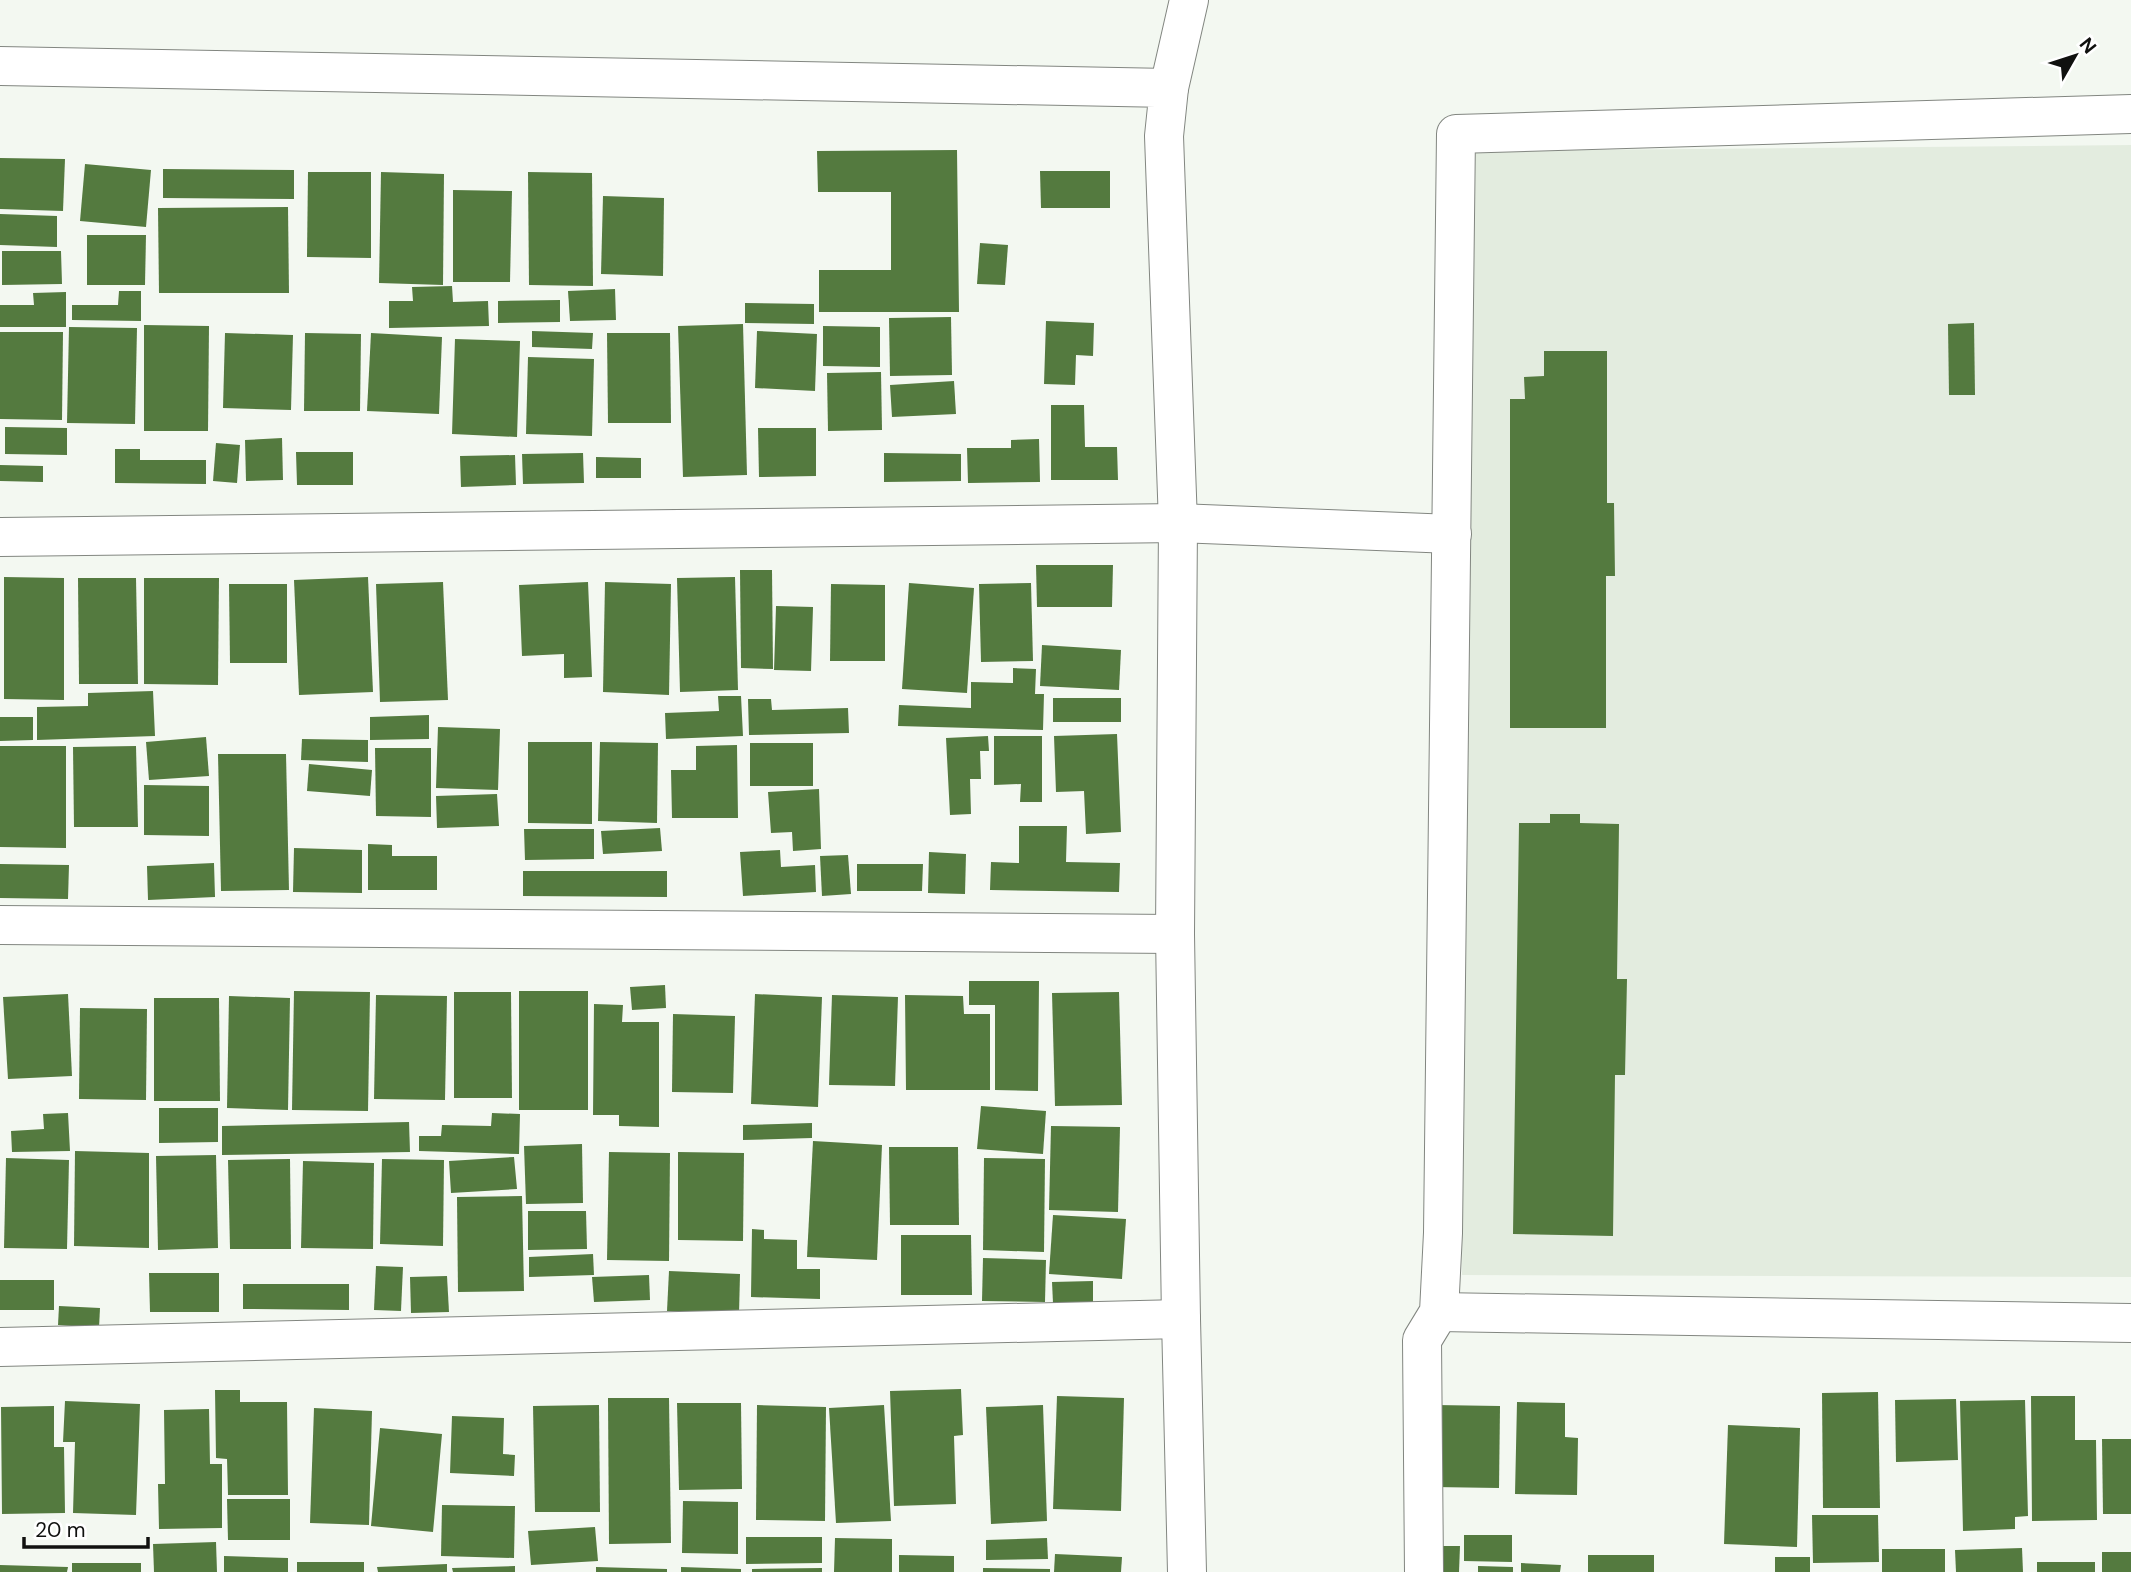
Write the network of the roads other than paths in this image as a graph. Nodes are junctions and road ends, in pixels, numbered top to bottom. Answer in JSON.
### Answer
{"nodes":[{"id":1,"x":1189,"y":0,"type":"edge"},
{"id":2,"x":0,"y":66,"type":"edge"},
{"id":3,"x":1168,"y":88,"type":"junction"},
{"id":4,"x":2131,"y":114,"type":"edge"},
{"id":5,"x":1178,"y":523,"type":"junction"},
{"id":6,"x":1452,"y":534,"type":"junction"},
{"id":7,"x":0,"y":537,"type":"edge"},
{"id":8,"x":0,"y":925,"type":"edge"},
{"id":9,"x":1175,"y":934,"type":"junction"},
{"id":10,"x":1439,"y":1312,"type":"junction"},
{"id":11,"x":1181,"y":1319,"type":"junction"},
{"id":12,"x":2131,"y":1323,"type":"edge"},
{"id":13,"x":0,"y":1347,"type":"edge"},
{"id":14,"x":1187,"y":1572,"type":"edge"},
{"id":15,"x":1424,"y":1572,"type":"edge"}],
"edges":[{"from":1,"to":3,"type":"street"},
{"from":2,"to":3,"type":"street"},
{"from":3,"to":5,"type":"street"},
{"from":4,"to":6,"type":"street"},
{"from":5,"to":6,"type":"street"},
{"from":5,"to":7,"type":"street"},
{"from":5,"to":9,"type":"street"},
{"from":6,"to":10,"type":"street"},
{"from":8,"to":9,"type":"street"},
{"from":9,"to":11,"type":"street"},
{"from":10,"to":12,"type":"street"},
{"from":10,"to":15,"type":"street"},
{"from":11,"to":13,"type":"street"},
{"from":11,"to":14,"type":"street"}]}
